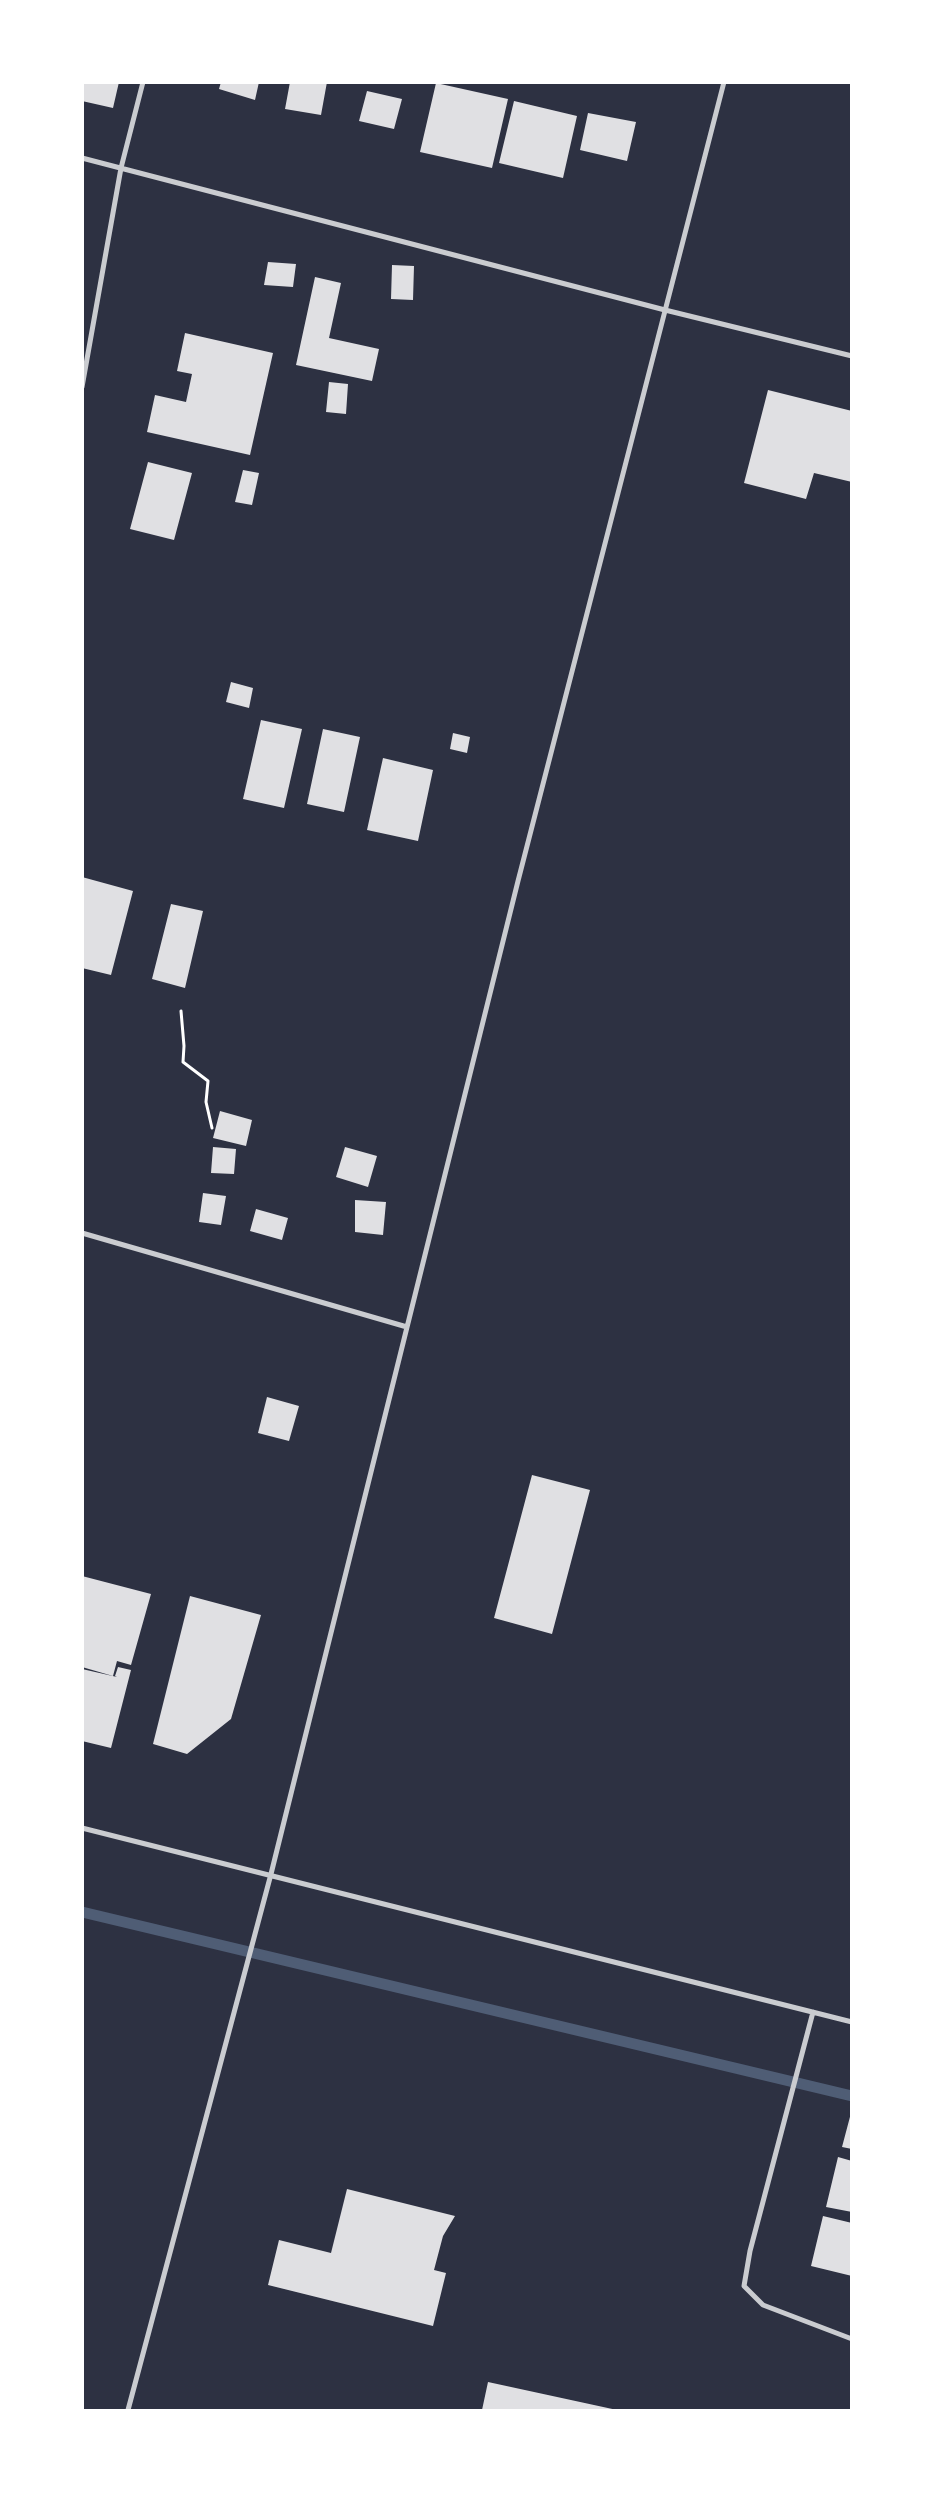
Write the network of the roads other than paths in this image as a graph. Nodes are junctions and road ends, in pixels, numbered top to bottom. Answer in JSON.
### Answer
{"nodes":[{"id":1,"x":143,"y":82,"type":"edge"},
{"id":2,"x":724,"y":82,"type":"edge"},
{"id":3,"x":82,"y":158,"type":"edge"},
{"id":4,"x":122,"y":168,"type":"junction"},
{"id":5,"x":665,"y":310,"type":"junction"},
{"id":6,"x":852,"y":356,"type":"edge"},
{"id":7,"x":82,"y":387,"type":"edge"},
{"id":8,"x":82,"y":1233,"type":"edge"},
{"id":9,"x":407,"y":1327,"type":"junction"},
{"id":10,"x":82,"y":1828,"type":"edge"},
{"id":11,"x":271,"y":1874,"type":"junction"},
{"id":12,"x":813,"y":2012,"type":"junction"},
{"id":13,"x":852,"y":2022,"type":"edge"},
{"id":14,"x":852,"y":2338,"type":"edge"},
{"id":15,"x":128,"y":2410,"type":"edge"}],
"edges":[{"from":1,"to":4,"type":"street"},
{"from":2,"to":5,"type":"street"},
{"from":3,"to":4,"type":"street"},
{"from":4,"to":5,"type":"street"},
{"from":4,"to":7,"type":"street"},
{"from":5,"to":6,"type":"street"},
{"from":5,"to":9,"type":"street"},
{"from":8,"to":9,"type":"street"},
{"from":9,"to":11,"type":"street"},
{"from":10,"to":11,"type":"street"},
{"from":11,"to":12,"type":"street"},
{"from":11,"to":15,"type":"street"},
{"from":12,"to":13,"type":"street"},
{"from":12,"to":14,"type":"street"}]}
